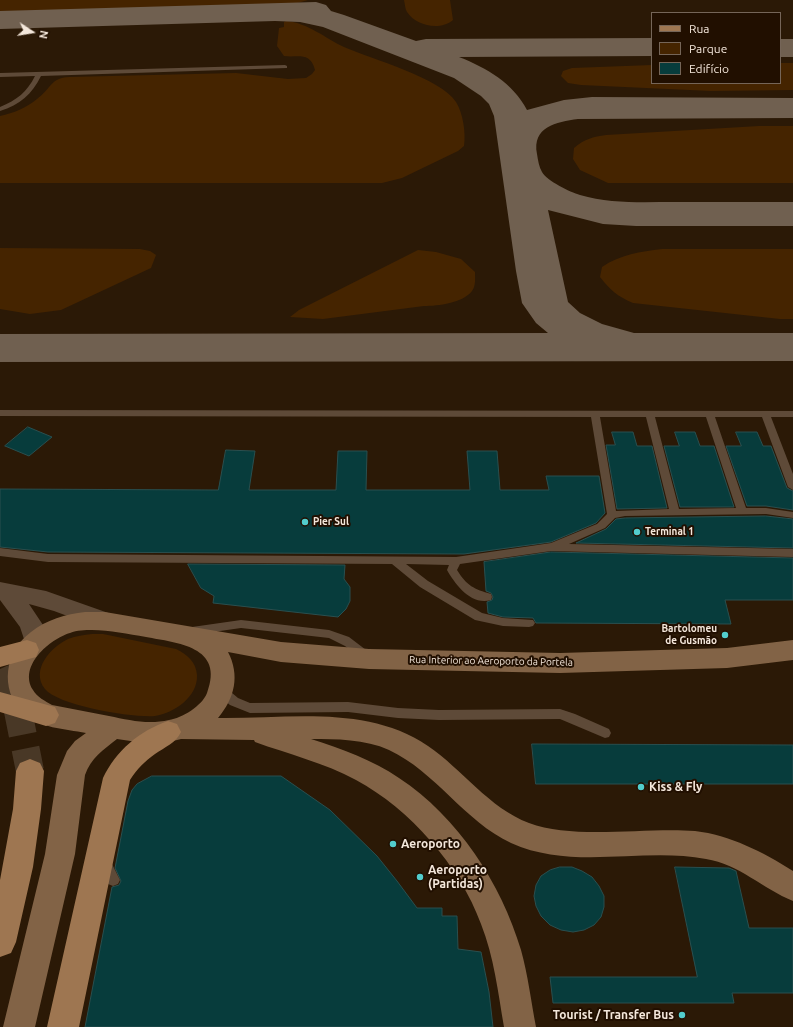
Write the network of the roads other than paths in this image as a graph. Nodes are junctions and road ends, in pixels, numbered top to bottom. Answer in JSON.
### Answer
{"nodes":[{"id":1,"x":285,"y":68,"type":"dead end"},
{"id":2,"x":39,"y":74,"type":"junction"},
{"id":3,"x":0,"y":75,"type":"edge"},
{"id":4,"x":0,"y":109,"type":"edge"},
{"id":5,"x":0,"y":413,"type":"edge"},
{"id":6,"x":595,"y":414,"type":"junction"},
{"id":7,"x":650,"y":414,"type":"junction"},
{"id":8,"x":710,"y":414,"type":"junction"},
{"id":9,"x":765,"y":414,"type":"junction"},
{"id":10,"x":793,"y":414,"type":"edge"},
{"id":11,"x":793,"y":487,"type":"edge"},
{"id":12,"x":675,"y":511,"type":"junction"},
{"id":13,"x":742,"y":511,"type":"junction"},
{"id":14,"x":612,"y":515,"type":"junction"},
{"id":15,"x":793,"y":515,"type":"edge"},
{"id":16,"x":551,"y":547,"type":"junction"},
{"id":17,"x":0,"y":552,"type":"edge"},
{"id":18,"x":793,"y":553,"type":"edge"},
{"id":19,"x":394,"y":560,"type":"junction"},
{"id":20,"x":456,"y":561,"type":"junction"},
{"id":21,"x":5,"y":593,"type":"edge"},
{"id":22,"x":487,"y":597,"type":"dead end"},
{"id":23,"x":104,"y":621,"type":"junction"},
{"id":24,"x":529,"y":623,"type":"dead end"},
{"id":25,"x":182,"y":636,"type":"junction"},
{"id":26,"x":32,"y":646,"type":"junction"},
{"id":27,"x":793,"y":650,"type":"edge"},
{"id":28,"x":0,"y":657,"type":"edge"},
{"id":29,"x":221,"y":690,"type":"junction"},
{"id":30,"x":0,"y":702,"type":"edge"},
{"id":31,"x":46,"y":715,"type":"junction"},
{"id":32,"x":112,"y":728,"type":"junction"},
{"id":33,"x":251,"y":729,"type":"junction"},
{"id":34,"x":175,"y":730,"type":"junction"},
{"id":35,"x":605,"y":733,"type":"dead end"},
{"id":36,"x":30,"y":771,"type":"tunnel mouth"},
{"id":37,"x":100,"y":852,"type":"junction"},
{"id":38,"x":113,"y":880,"type":"dead end"},
{"id":39,"x":793,"y":887,"type":"edge"},
{"id":40,"x":0,"y":942,"type":"edge"},
{"id":41,"x":19,"y":1027,"type":"edge"},
{"id":42,"x":63,"y":1027,"type":"edge"},
{"id":43,"x":520,"y":1027,"type":"edge"}],
"edges":[{"from":1,"to":2,"type":"lane"},
{"from":2,"to":3,"type":"lane"},
{"from":2,"to":4,"type":"lane"},
{"from":5,"to":6,"type":"lane"},
{"from":6,"to":7,"type":"lane"},
{"from":6,"to":14,"type":"lane"},
{"from":7,"to":8,"type":"lane"},
{"from":7,"to":12,"type":"lane"},
{"from":8,"to":9,"type":"lane"},
{"from":8,"to":13,"type":"lane"},
{"from":9,"to":10,"type":"lane"},
{"from":9,"to":11,"type":"lane"},
{"from":12,"to":13,"type":"lane"},
{"from":12,"to":14,"type":"lane"},
{"from":13,"to":15,"type":"lane"},
{"from":14,"to":16,"type":"lane"},
{"from":16,"to":18,"type":"lane"},
{"from":16,"to":20,"type":"lane"},
{"from":17,"to":19,"type":"lane"},
{"from":19,"to":20,"type":"lane"},
{"from":19,"to":24,"type":"lane"},
{"from":20,"to":22,"type":"lane"},
{"from":21,"to":23,"type":"street","name":"Rua Interior ao Aeroporto da Portela"},
{"from":21,"to":26,"type":"street"},
{"from":23,"to":25,"type":"main road","name":"Rua Interior ao Aeroporto da Portela"},
{"from":23,"to":26,"type":"main road"},
{"from":25,"to":27,"type":"main road","name":"Rua Interior ao Aeroporto da Portela"},
{"from":25,"to":29,"type":"main road","name":"Rua Interior ao Aeroporto da Portela"},
{"from":26,"to":28,"type":"main road"},
{"from":26,"to":31,"type":"main road"},
{"from":29,"to":34,"type":"main road","name":"Rua Interior ao Aeroporto da Portela"},
{"from":29,"to":35,"type":"lane"},
{"from":30,"to":31,"type":"main road"},
{"from":31,"to":32,"type":"main road"},
{"from":32,"to":34,"type":"main road"},
{"from":32,"to":41,"type":"main road"},
{"from":33,"to":34,"type":"main road"},
{"from":33,"to":39,"type":"main road"},
{"from":33,"to":43,"type":"main road"},
{"from":34,"to":37,"type":"main road"},
{"from":36,"to":40,"type":"main road"},
{"from":37,"to":38,"type":"lane"},
{"from":37,"to":42,"type":"main road"}]}
